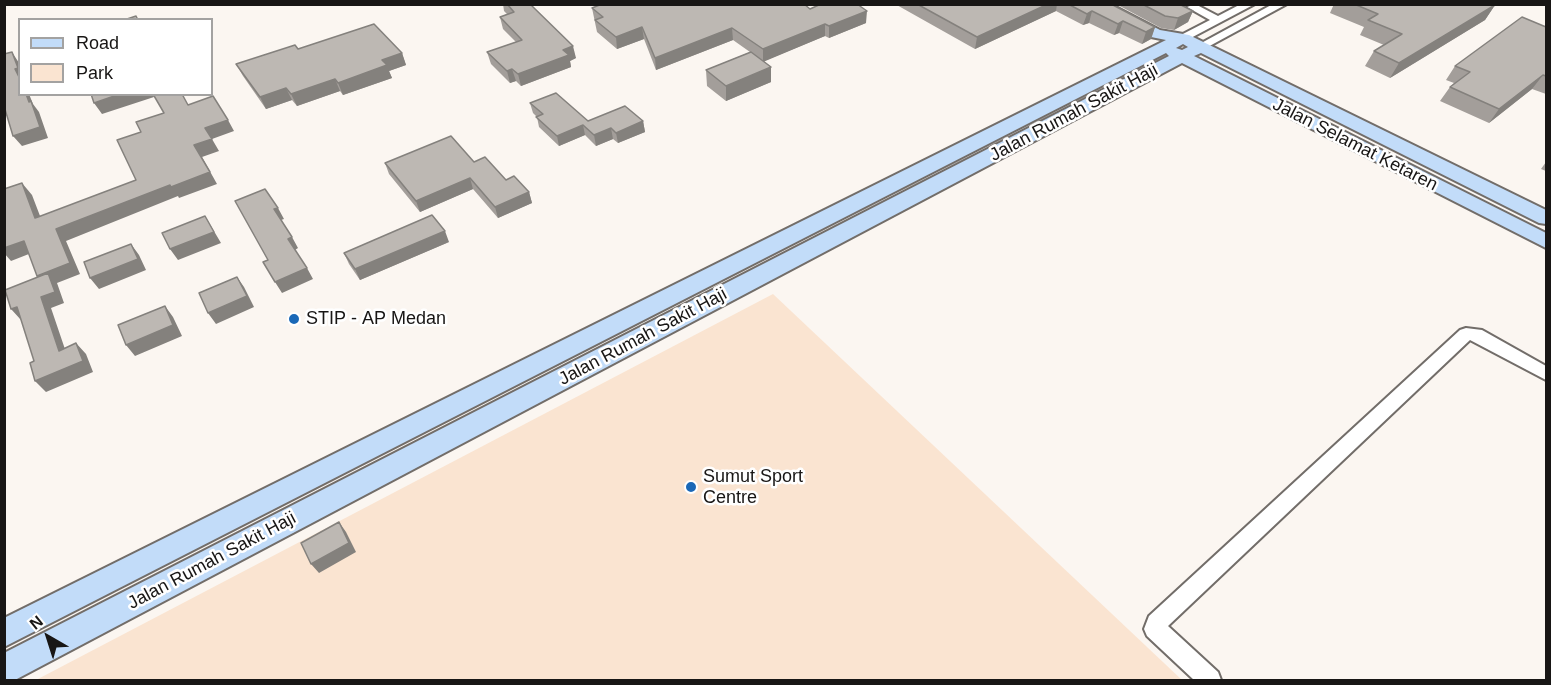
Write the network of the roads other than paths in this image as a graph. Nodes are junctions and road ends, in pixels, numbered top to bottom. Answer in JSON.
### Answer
{"nodes":[{"id":1,"x":1097,"y":4,"type":"edge"},
{"id":2,"x":1198,"y":4,"type":"edge"},
{"id":3,"x":1250,"y":4,"type":"edge"},
{"id":4,"x":1282,"y":4,"type":"edge"},
{"id":5,"x":1218,"y":20,"type":"junction"},
{"id":6,"x":1177,"y":45,"type":"junction"},
{"id":7,"x":1546,"y":218,"type":"edge"},
{"id":8,"x":1546,"y":241,"type":"edge"},
{"id":9,"x":1546,"y":374,"type":"edge"},
{"id":10,"x":4,"y":633,"type":"edge"},
{"id":11,"x":4,"y":669,"type":"edge"},
{"id":12,"x":1210,"y":681,"type":"edge"}],
"edges":[{"from":1,"to":6,"type":"street"},
{"from":2,"to":5,"type":"street"},
{"from":3,"to":5,"type":"street","name":"Jalan Rumah Sakit Haji"},
{"from":4,"to":6,"type":"street","name":"Jalan Rumah Sakit Haji"},
{"from":5,"to":6,"type":"street","name":"Jalan Rumah Sakit Haji"},
{"from":6,"to":7,"type":"street","name":"Jalan Selamat Ketaren"},
{"from":6,"to":8,"type":"street","name":"Jalan Selamat Ketaren"},
{"from":6,"to":10,"type":"street","name":"Jalan Rumah Sakit Haji"},
{"from":6,"to":11,"type":"street","name":"Jalan Rumah Sakit Haji"},
{"from":9,"to":12,"type":"street"}]}
